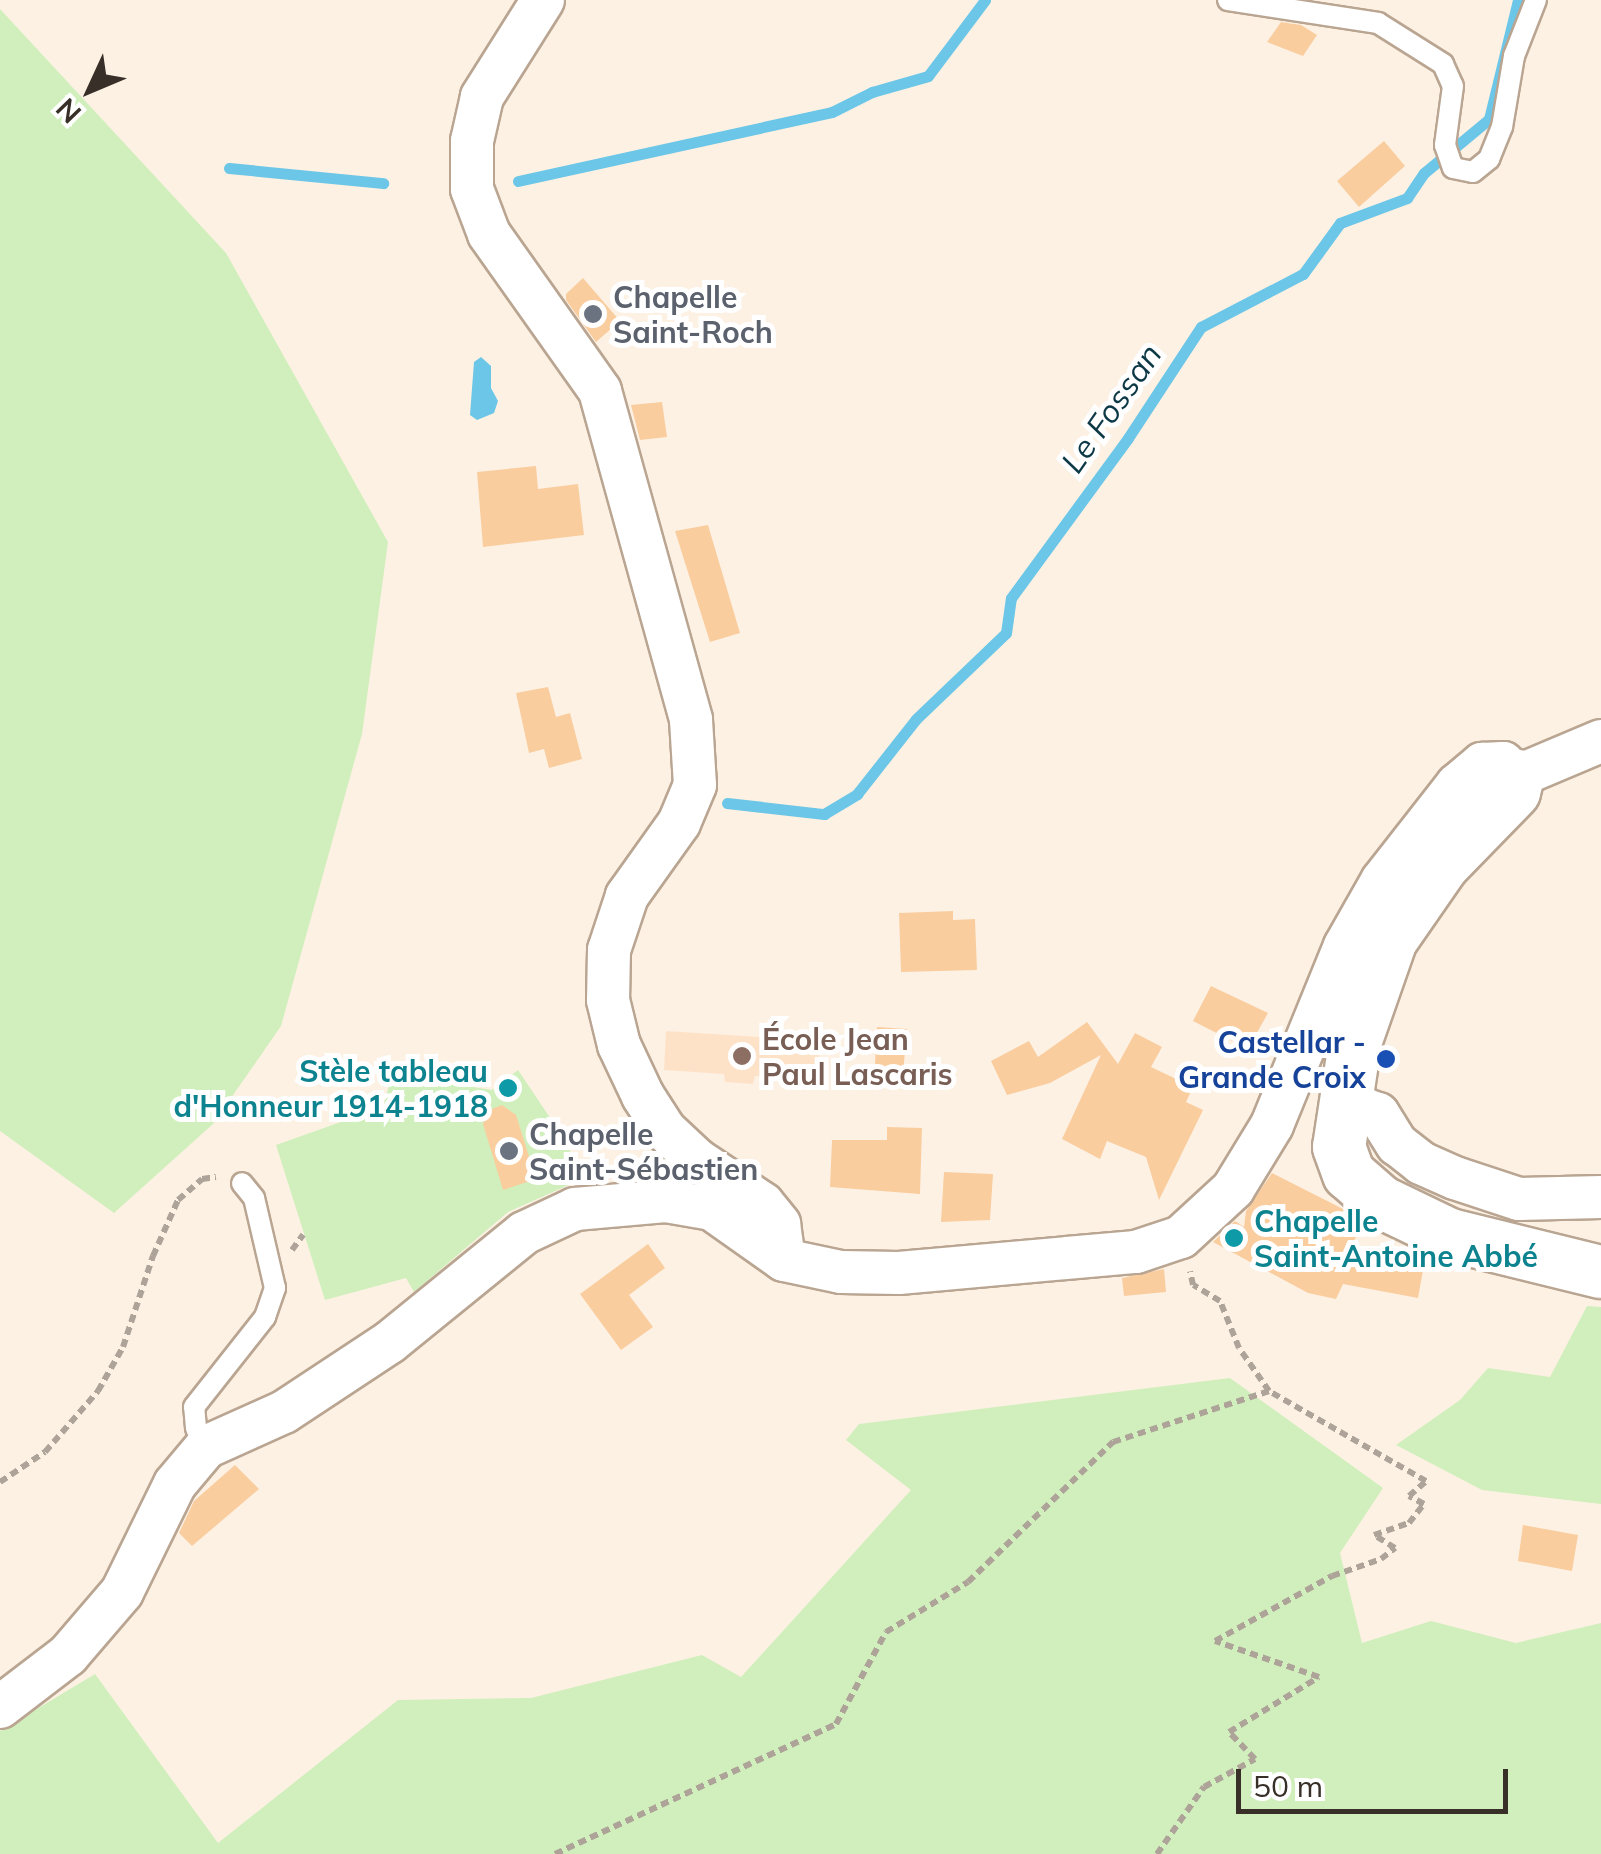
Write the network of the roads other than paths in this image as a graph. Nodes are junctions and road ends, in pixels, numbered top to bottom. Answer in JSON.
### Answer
{"nodes":[{"id":1,"x":543,"y":0,"type":"edge"},
{"id":2,"x":1228,"y":0,"type":"edge"},
{"id":3,"x":1536,"y":0,"type":"edge"},
{"id":4,"x":1601,"y":741,"type":"edge"},
{"id":5,"x":1518,"y":776,"type":"junction"},
{"id":6,"x":1346,"y":1103,"type":"junction"},
{"id":7,"x":242,"y":1183,"type":"road end"},
{"id":8,"x":1601,"y":1197,"type":"edge"},
{"id":9,"x":784,"y":1260,"type":"junction"},
{"id":10,"x":1601,"y":1272,"type":"edge"},
{"id":11,"x":206,"y":1447,"type":"junction"},
{"id":12,"x":0,"y":1708,"type":"edge"}],
"edges":[{"from":1,"to":9,"type":"street"},
{"from":2,"to":3,"type":"lane"},
{"from":4,"to":5,"type":"street"},
{"from":5,"to":6,"type":"street"},
{"from":5,"to":9,"type":"street"},
{"from":6,"to":8,"type":"street"},
{"from":6,"to":10,"type":"street"},
{"from":7,"to":11,"type":"lane"},
{"from":9,"to":11,"type":"street"},
{"from":11,"to":12,"type":"street"}]}
